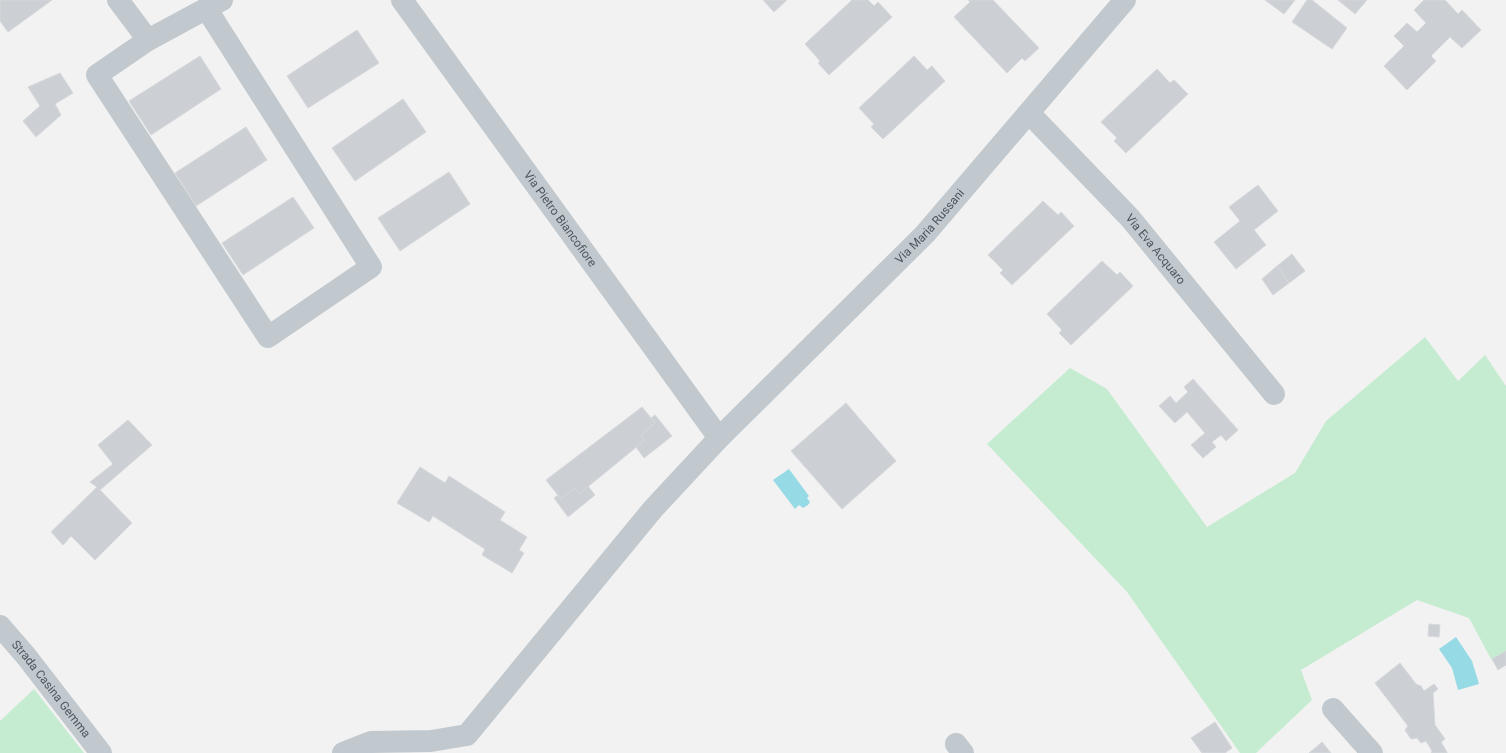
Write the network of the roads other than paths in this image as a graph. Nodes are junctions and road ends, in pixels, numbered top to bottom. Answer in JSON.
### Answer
{"nodes":[{"id":1,"x":118,"y":0,"type":"edge"},
{"id":2,"x":402,"y":0,"type":"edge"},
{"id":3,"x":1125,"y":0,"type":"edge"},
{"id":4,"x":214,"y":4,"type":"edge"},
{"id":5,"x":148,"y":40,"type":"junction"},
{"id":6,"x":1029,"y":113,"type":"junction"},
{"id":7,"x":1274,"y":394,"type":"dead end"},
{"id":8,"x":719,"y":438,"type":"junction"},
{"id":9,"x":0,"y":626,"type":"edge"},
{"id":10,"x":1333,"y":709,"type":"dead end"},
{"id":11,"x":101,"y":753,"type":"edge"},
{"id":12,"x":343,"y":753,"type":"edge"},
{"id":13,"x":1372,"y":753,"type":"edge"}],
"edges":[{"from":1,"to":5,"type":"street"},
{"from":2,"to":8,"type":"street","name":"Via Pietro Biancofiore"},
{"from":3,"to":6,"type":"street","name":"Via Maria Russani"},
{"from":4,"to":5,"type":"street"},
{"from":4,"to":5,"type":"street"},
{"from":6,"to":7,"type":"street","name":"Via Eva Acquaro"},
{"from":6,"to":8,"type":"street","name":"Via Maria Russani"},
{"from":8,"to":12,"type":"street","name":"Via Maria Russani"},
{"from":9,"to":11,"type":"street","name":"Strada Casina Gemma"},
{"from":10,"to":13,"type":"street"}]}
